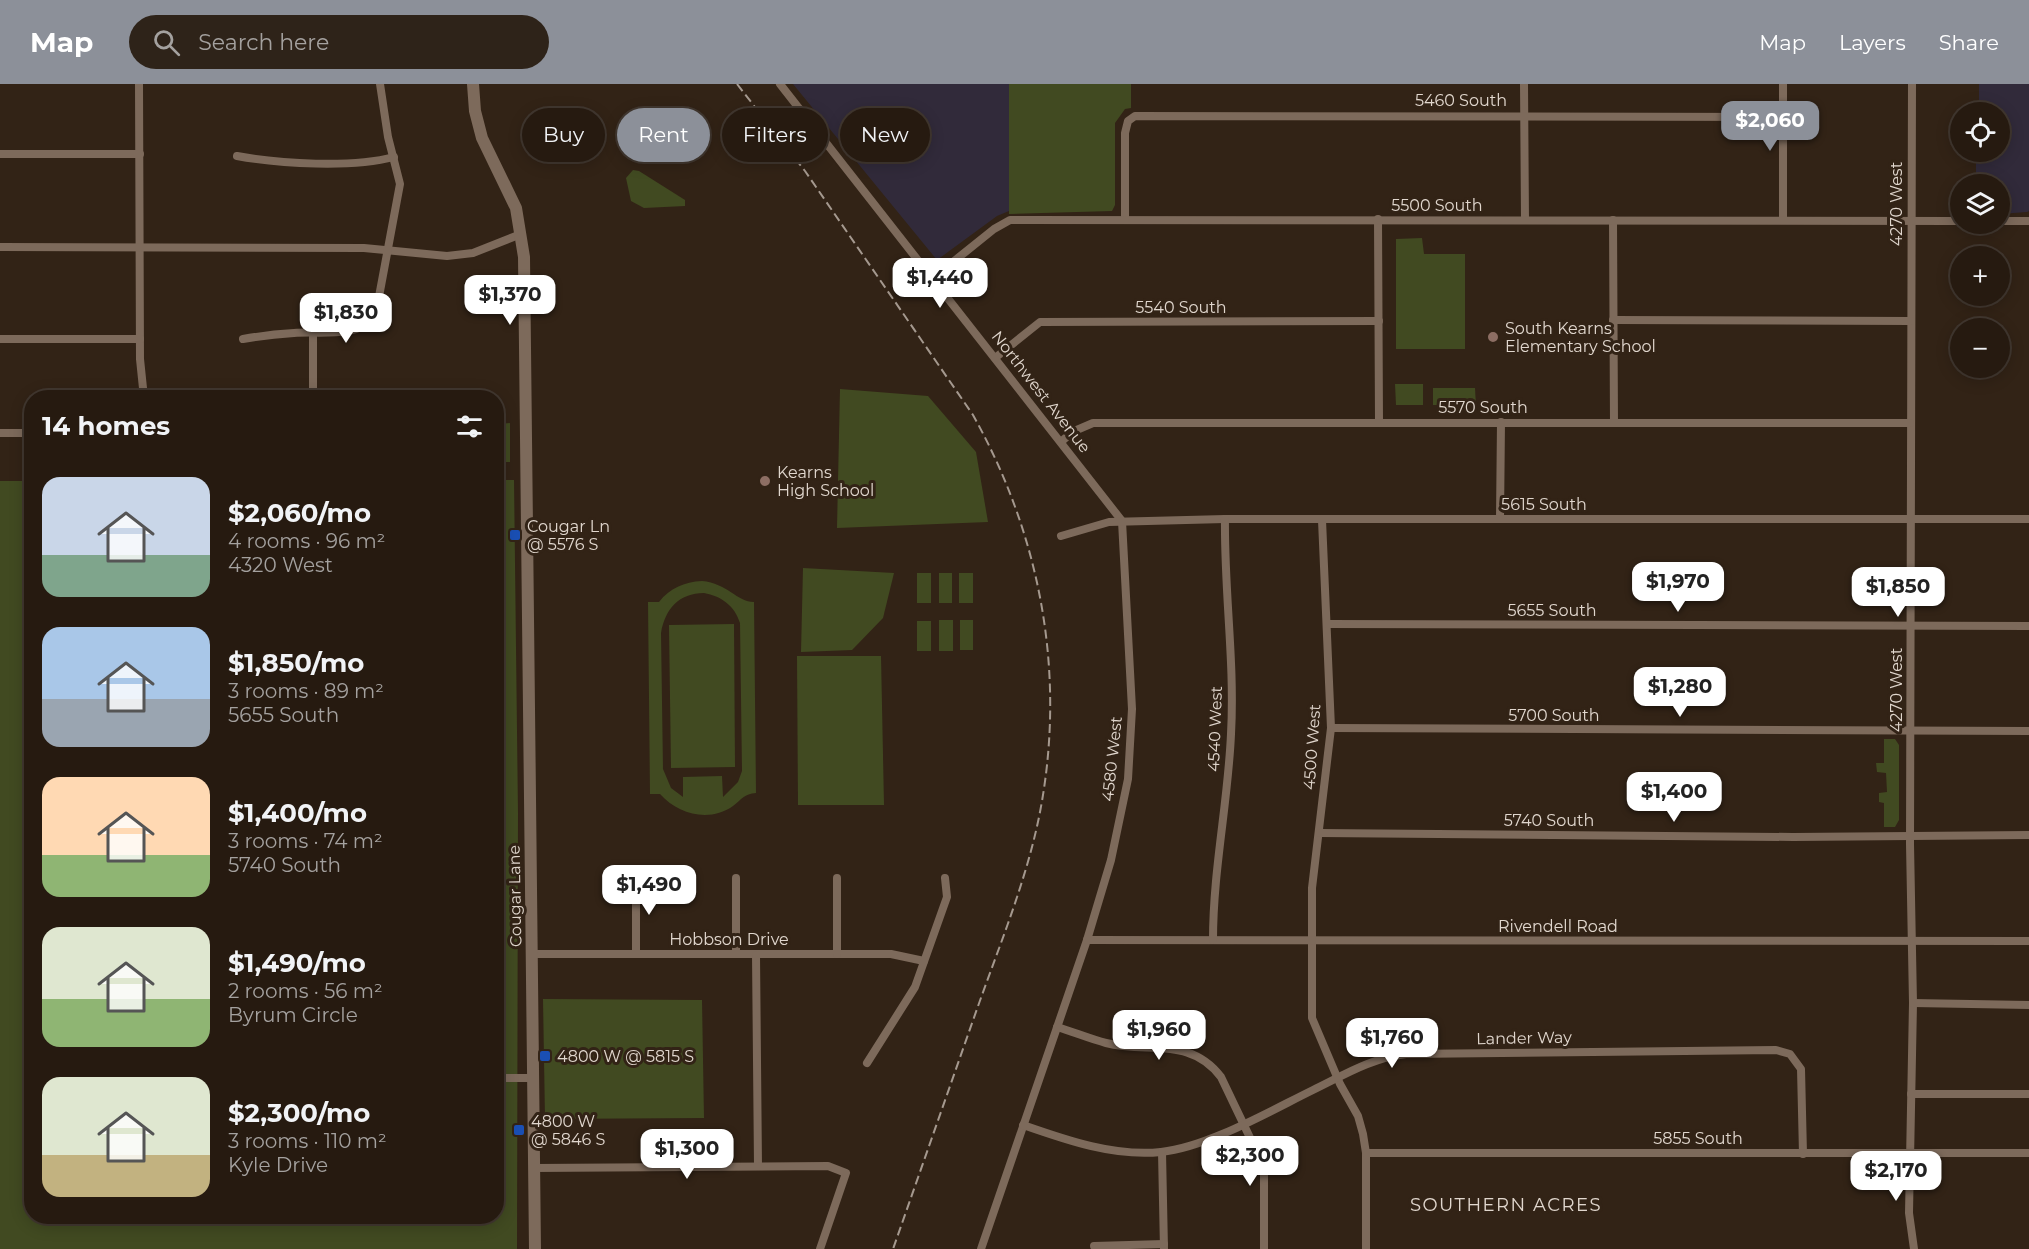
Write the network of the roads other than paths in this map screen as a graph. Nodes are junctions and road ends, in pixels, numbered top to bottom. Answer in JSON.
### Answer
{"nodes":[{"id":1,"x":140,"y":84,"type":"edge"},
{"id":2,"x":380,"y":84,"type":"edge"},
{"id":3,"x":473,"y":84,"type":"edge"},
{"id":4,"x":780,"y":84,"type":"edge"},
{"id":5,"x":1524,"y":84,"type":"edge"},
{"id":6,"x":1784,"y":84,"type":"edge"},
{"id":7,"x":1912,"y":84,"type":"edge"},
{"id":8,"x":1523,"y":115,"type":"junction"},
{"id":9,"x":1783,"y":117,"type":"junction"},
{"id":10,"x":140,"y":153,"type":"junction"},
{"id":11,"x":0,"y":154,"type":"edge"},
{"id":12,"x":237,"y":156,"type":"dead end"},
{"id":13,"x":394,"y":157,"type":"junction"},
{"id":14,"x":1378,"y":219,"type":"junction"},
{"id":15,"x":1125,"y":220,"type":"junction"},
{"id":16,"x":1525,"y":220,"type":"junction"},
{"id":17,"x":1613,"y":220,"type":"junction"},
{"id":18,"x":1783,"y":220,"type":"junction"},
{"id":19,"x":1910,"y":220,"type":"junction"},
{"id":20,"x":1950,"y":221,"type":"edge"},
{"id":21,"x":2010,"y":221,"type":"edge"},
{"id":22,"x":2029,"y":221,"type":"edge"},
{"id":23,"x":521,"y":234,"type":"junction"},
{"id":24,"x":0,"y":247,"type":"edge"},
{"id":25,"x":140,"y":247,"type":"junction"},
{"id":26,"x":387,"y":250,"type":"junction"},
{"id":27,"x":933,"y":278,"type":"junction"},
{"id":28,"x":1614,"y":320,"type":"junction"},
{"id":29,"x":1379,"y":321,"type":"junction"},
{"id":30,"x":1911,"y":321,"type":"junction"},
{"id":31,"x":313,"y":332,"type":"junction"},
{"id":32,"x":0,"y":339,"type":"edge"},
{"id":33,"x":140,"y":339,"type":"junction"},
{"id":34,"x":243,"y":339,"type":"dead end"},
{"id":35,"x":995,"y":358,"type":"junction"},
{"id":36,"x":143,"y":390,"type":"edge"},
{"id":37,"x":313,"y":390,"type":"edge"},
{"id":38,"x":1379,"y":422,"type":"junction"},
{"id":39,"x":1501,"y":422,"type":"junction"},
{"id":40,"x":1614,"y":423,"type":"junction"},
{"id":41,"x":1910,"y":423,"type":"junction"},
{"id":42,"x":0,"y":433,"type":"edge"},
{"id":43,"x":24,"y":433,"type":"edge"},
{"id":44,"x":1060,"y":442,"type":"junction"},
{"id":45,"x":1225,"y":519,"type":"junction"},
{"id":46,"x":1500,"y":519,"type":"junction"},
{"id":47,"x":2029,"y":519,"type":"edge"},
{"id":48,"x":1322,"y":520,"type":"junction"},
{"id":49,"x":1911,"y":520,"type":"junction"},
{"id":50,"x":1122,"y":521,"type":"junction"},
{"id":51,"x":1061,"y":536,"type":"dead end"},
{"id":52,"x":1328,"y":624,"type":"junction"},
{"id":53,"x":1911,"y":626,"type":"junction"},
{"id":54,"x":2029,"y":626,"type":"edge"},
{"id":55,"x":1331,"y":728,"type":"junction"},
{"id":56,"x":1911,"y":731,"type":"junction"},
{"id":57,"x":2029,"y":731,"type":"edge"},
{"id":58,"x":1320,"y":833,"type":"junction"},
{"id":59,"x":1910,"y":835,"type":"junction"},
{"id":60,"x":2029,"y":835,"type":"edge"},
{"id":61,"x":636,"y":878,"type":"dead end"},
{"id":62,"x":736,"y":878,"type":"dead end"},
{"id":63,"x":837,"y":878,"type":"dead end"},
{"id":64,"x":945,"y":878,"type":"dead end"},
{"id":65,"x":1087,"y":940,"type":"junction"},
{"id":66,"x":1214,"y":940,"type":"junction"},
{"id":67,"x":1312,"y":941,"type":"junction"},
{"id":68,"x":2029,"y":941,"type":"edge"},
{"id":69,"x":1913,"y":942,"type":"junction"},
{"id":70,"x":532,"y":954,"type":"junction"},
{"id":71,"x":636,"y":954,"type":"junction"},
{"id":72,"x":736,"y":954,"type":"junction"},
{"id":73,"x":837,"y":954,"type":"junction"},
{"id":74,"x":756,"y":955,"type":"junction"},
{"id":75,"x":924,"y":961,"type":"junction"},
{"id":76,"x":1913,"y":1004,"type":"junction"},
{"id":77,"x":2029,"y":1005,"type":"edge"},
{"id":78,"x":1058,"y":1027,"type":"junction"},
{"id":79,"x":867,"y":1063,"type":"dead end"},
{"id":80,"x":1337,"y":1077,"type":"junction"},
{"id":81,"x":504,"y":1078,"type":"edge"},
{"id":82,"x":533,"y":1078,"type":"junction"},
{"id":83,"x":1911,"y":1094,"type":"junction"},
{"id":84,"x":2029,"y":1094,"type":"edge"},
{"id":85,"x":1023,"y":1125,"type":"junction"},
{"id":86,"x":1242,"y":1125,"type":"junction"},
{"id":87,"x":1162,"y":1152,"type":"junction"},
{"id":88,"x":1366,"y":1153,"type":"junction"},
{"id":89,"x":1910,"y":1153,"type":"junction"},
{"id":90,"x":2029,"y":1153,"type":"edge"},
{"id":91,"x":1803,"y":1154,"type":"junction"},
{"id":92,"x":758,"y":1166,"type":"junction"},
{"id":93,"x":534,"y":1168,"type":"junction"},
{"id":94,"x":1094,"y":1246,"type":"dead end"},
{"id":95,"x":1164,"y":1247,"type":"edge"},
{"id":96,"x":535,"y":1249,"type":"edge"},
{"id":97,"x":820,"y":1249,"type":"edge"},
{"id":98,"x":981,"y":1249,"type":"edge"},
{"id":99,"x":1264,"y":1249,"type":"edge"},
{"id":100,"x":1366,"y":1249,"type":"edge"},
{"id":101,"x":1914,"y":1249,"type":"edge"}],
"edges":[{"from":1,"to":10,"type":"street"},
{"from":2,"to":13,"type":"street"},
{"from":3,"to":23,"type":"main road","name":"Cougar Lane"},
{"from":4,"to":27,"type":"street","name":"Northwest Avenue"},
{"from":5,"to":8,"type":"street"},
{"from":6,"to":9,"type":"street"},
{"from":7,"to":19,"type":"street","name":"4270 West"},
{"from":8,"to":9,"type":"street","name":"5460 South"},
{"from":8,"to":15,"type":"street","name":"5460 South"},
{"from":8,"to":16,"type":"street"},
{"from":9,"to":18,"type":"street"},
{"from":10,"to":11,"type":"street"},
{"from":10,"to":25,"type":"street"},
{"from":12,"to":13,"type":"street"},
{"from":13,"to":26,"type":"street"},
{"from":14,"to":15,"type":"street","name":"5500 South"},
{"from":14,"to":16,"type":"street","name":"5500 South"},
{"from":14,"to":29,"type":"street"},
{"from":15,"to":27,"type":"street","name":"5500 South"},
{"from":16,"to":17,"type":"street","name":"5500 South"},
{"from":17,"to":18,"type":"street","name":"5500 South"},
{"from":17,"to":28,"type":"street"},
{"from":18,"to":19,"type":"street","name":"5500 South"},
{"from":19,"to":20,"type":"street","name":"5500 South"},
{"from":19,"to":30,"type":"street","name":"4270 West"},
{"from":21,"to":22,"type":"street"},
{"from":23,"to":26,"type":"street"},
{"from":23,"to":70,"type":"main road","name":"Cougar Lane"},
{"from":24,"to":25,"type":"street"},
{"from":25,"to":26,"type":"street"},
{"from":25,"to":33,"type":"street"},
{"from":26,"to":31,"type":"street"},
{"from":27,"to":35,"type":"street","name":"Northwest Avenue"},
{"from":28,"to":30,"type":"street"},
{"from":28,"to":40,"type":"street"},
{"from":29,"to":35,"type":"street","name":"5540 South"},
{"from":29,"to":38,"type":"street"},
{"from":30,"to":41,"type":"street","name":"4270 West"},
{"from":31,"to":34,"type":"street"},
{"from":31,"to":37,"type":"street"},
{"from":32,"to":33,"type":"street"},
{"from":33,"to":36,"type":"street"},
{"from":35,"to":44,"type":"street","name":"Northwest Avenue"},
{"from":38,"to":39,"type":"street","name":"5570 South"},
{"from":38,"to":44,"type":"street","name":"5570 South"},
{"from":39,"to":40,"type":"street","name":"5570 South"},
{"from":39,"to":46,"type":"street"},
{"from":40,"to":41,"type":"street","name":"5570 South"},
{"from":41,"to":49,"type":"street","name":"4270 West"},
{"from":42,"to":43,"type":"street"},
{"from":44,"to":50,"type":"street","name":"Northwest Avenue"},
{"from":45,"to":48,"type":"street","name":"5615 South"},
{"from":45,"to":50,"type":"street","name":"5615 South"},
{"from":45,"to":66,"type":"street","name":"4540 West"},
{"from":46,"to":48,"type":"street","name":"5615 South"},
{"from":46,"to":49,"type":"street","name":"5615 South"},
{"from":47,"to":49,"type":"street","name":"5615 South"},
{"from":48,"to":52,"type":"street","name":"4500 West"},
{"from":49,"to":53,"type":"street","name":"4270 West"},
{"from":50,"to":51,"type":"street","name":"5615 South"},
{"from":50,"to":65,"type":"street","name":"4580 West"},
{"from":52,"to":53,"type":"street","name":"5655 South"},
{"from":52,"to":55,"type":"street","name":"4500 West"},
{"from":53,"to":54,"type":"street","name":"5655 South"},
{"from":53,"to":56,"type":"street","name":"4270 West"},
{"from":55,"to":56,"type":"street","name":"5700 South"},
{"from":55,"to":58,"type":"street","name":"4500 West"},
{"from":56,"to":57,"type":"street","name":"5700 South"},
{"from":56,"to":59,"type":"street","name":"4270 West"},
{"from":58,"to":59,"type":"street","name":"5740 South"},
{"from":58,"to":67,"type":"street","name":"4500 West"},
{"from":59,"to":60,"type":"street","name":"5740 South"},
{"from":59,"to":69,"type":"street","name":"4270 West"},
{"from":61,"to":71,"type":"street"},
{"from":62,"to":72,"type":"street"},
{"from":63,"to":73,"type":"street"},
{"from":64,"to":75,"type":"street"},
{"from":65,"to":66,"type":"street","name":"Rivendell Road"},
{"from":65,"to":78,"type":"street","name":"4580 West"},
{"from":66,"to":67,"type":"street","name":"Rivendell Road"},
{"from":67,"to":69,"type":"street","name":"Rivendell Road"},
{"from":67,"to":80,"type":"street","name":"4500 West"},
{"from":68,"to":69,"type":"street","name":"Rivendell Road"},
{"from":69,"to":76,"type":"street","name":"4270 West"},
{"from":70,"to":71,"type":"street","name":"Hobbson Drive"},
{"from":70,"to":82,"type":"main road","name":"Cougar Lane"},
{"from":71,"to":72,"type":"street","name":"Hobbson Drive"},
{"from":72,"to":74,"type":"street","name":"Hobbson Drive"},
{"from":73,"to":74,"type":"street","name":"Hobbson Drive"},
{"from":73,"to":75,"type":"street","name":"Hobbson Drive"},
{"from":74,"to":92,"type":"street"},
{"from":75,"to":79,"type":"street"},
{"from":76,"to":77,"type":"street"},
{"from":76,"to":83,"type":"street","name":"4270 West"},
{"from":78,"to":85,"type":"street","name":"4580 West"},
{"from":78,"to":86,"type":"street"},
{"from":80,"to":86,"type":"street","name":"Lander Way"},
{"from":80,"to":88,"type":"street","name":"4500 West"},
{"from":80,"to":91,"type":"street","name":"Lander Way"},
{"from":81,"to":82,"type":"street"},
{"from":82,"to":93,"type":"main road","name":"Cougar Lane"},
{"from":83,"to":84,"type":"street"},
{"from":83,"to":89,"type":"street","name":"4270 West"},
{"from":85,"to":87,"type":"street","name":"Lander Way"},
{"from":85,"to":98,"type":"street","name":"4580 West"},
{"from":86,"to":87,"type":"street","name":"Lander Way"},
{"from":86,"to":99,"type":"street"},
{"from":87,"to":95,"type":"street"},
{"from":88,"to":91,"type":"street","name":"5855 South"},
{"from":88,"to":100,"type":"street","name":"4500 West"},
{"from":89,"to":90,"type":"street","name":"5855 South"},
{"from":89,"to":91,"type":"street","name":"5855 South"},
{"from":89,"to":101,"type":"street","name":"4270 West"},
{"from":92,"to":93,"type":"street"},
{"from":92,"to":97,"type":"street"},
{"from":93,"to":96,"type":"main road","name":"Cougar Lane"},
{"from":94,"to":95,"type":"street"}]}
